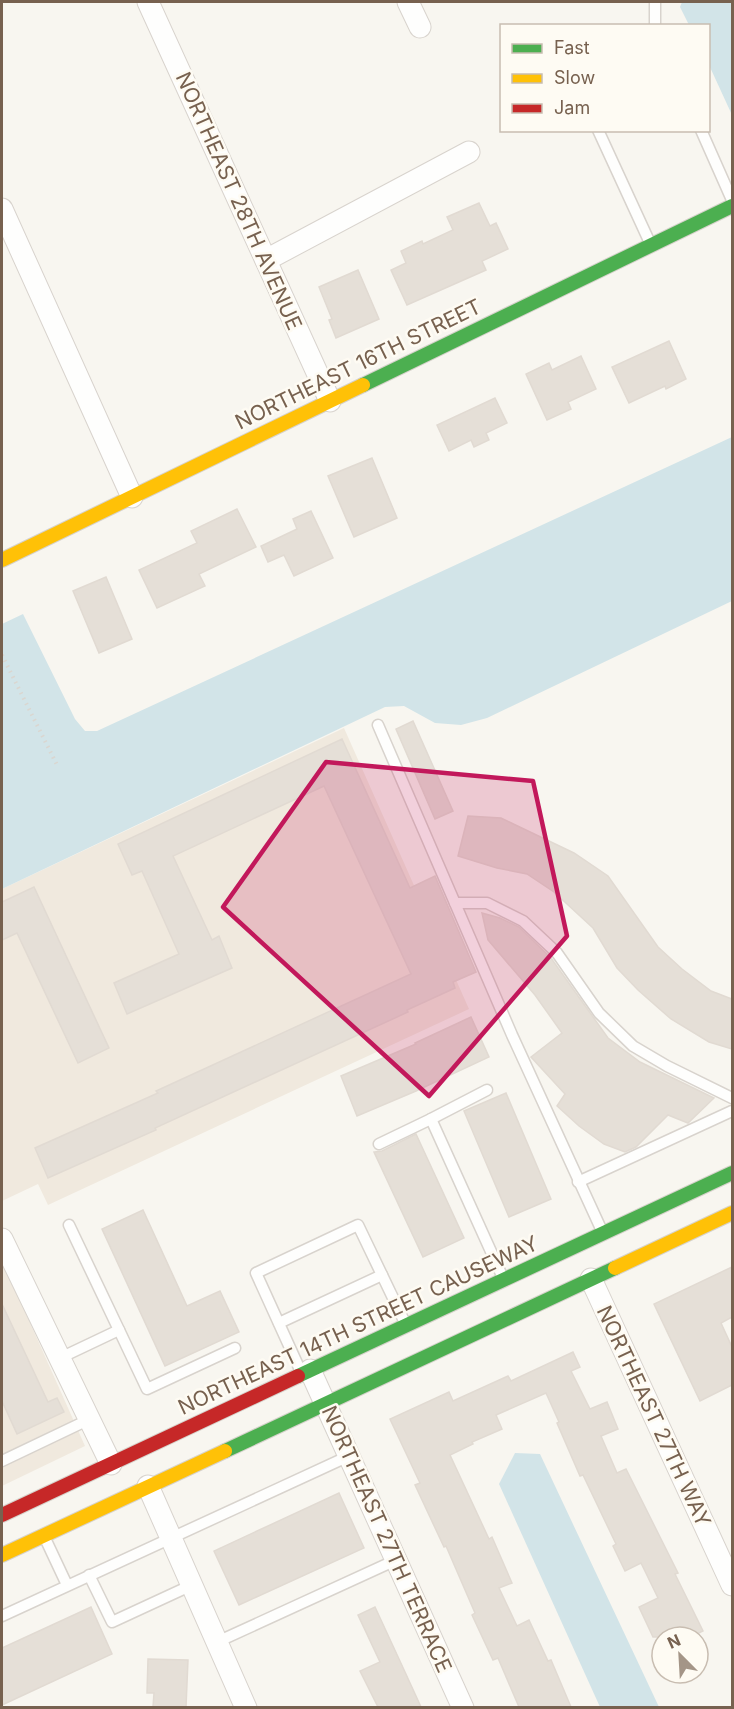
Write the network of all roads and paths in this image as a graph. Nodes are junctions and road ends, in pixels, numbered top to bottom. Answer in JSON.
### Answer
{"nodes":[{"id":1,"x":148,"y":2,"type":"edge"},
{"id":2,"x":408,"y":2,"type":"edge"},
{"id":3,"x":655,"y":2,"type":"edge"},
{"id":4,"x":655,"y":24,"type":"edge"},
{"id":5,"x":420,"y":27,"type":"dead end"},
{"id":6,"x":598,"y":132,"type":"edge"},
{"id":7,"x":702,"y":132,"type":"edge"},
{"id":8,"x":469,"y":152,"type":"dead end"},
{"id":9,"x":732,"y":200,"type":"edge"},
{"id":10,"x":732,"y":206,"type":"edge"},
{"id":11,"x":2,"y":208,"type":"edge"},
{"id":12,"x":651,"y":246,"type":"junction"},
{"id":13,"x":11,"y":252,"type":"edge"},
{"id":14,"x":266,"y":260,"type":"junction"},
{"id":15,"x":330,"y":401,"type":"junction"},
{"id":16,"x":132,"y":497,"type":"junction"},
{"id":17,"x":2,"y":560,"type":"edge"},
{"id":18,"x":2,"y":655,"type":"edge"},
{"id":19,"x":378,"y":725,"type":"dead end"},
{"id":20,"x":57,"y":765,"type":"dead end"},
{"id":21,"x":455,"y":903,"type":"junction"},
{"id":22,"x":487,"y":1090,"type":"dead end"},
{"id":23,"x":732,"y":1098,"type":"edge"},
{"id":24,"x":732,"y":1111,"type":"edge"},
{"id":25,"x":431,"y":1119,"type":"junction"},
{"id":26,"x":380,"y":1144,"type":"dead end"},
{"id":27,"x":732,"y":1173,"type":"edge"},
{"id":28,"x":578,"y":1182,"type":"junction"},
{"id":29,"x":732,"y":1213,"type":"edge"},
{"id":30,"x":69,"y":1224,"type":"dead end"},
{"id":31,"x":603,"y":1233,"type":"junction"},
{"id":32,"x":2,"y":1239,"type":"edge"},
{"id":33,"x":536,"y":1265,"type":"junction"},
{"id":34,"x":577,"y":1272,"type":"junction"},
{"id":35,"x":382,"y":1275,"type":"junction"},
{"id":36,"x":505,"y":1281,"type":"junction"},
{"id":37,"x":279,"y":1323,"type":"junction"},
{"id":38,"x":406,"y":1325,"type":"junction"},
{"id":39,"x":119,"y":1330,"type":"junction"},
{"id":40,"x":235,"y":1348,"type":"dead end"},
{"id":41,"x":60,"y":1358,"type":"junction"},
{"id":42,"x":306,"y":1372,"type":"junction"},
{"id":43,"x":325,"y":1404,"type":"junction"},
{"id":44,"x":90,"y":1419,"type":"junction"},
{"id":45,"x":349,"y":1456,"type":"junction"},
{"id":46,"x":2,"y":1461,"type":"edge"},
{"id":47,"x":111,"y":1471,"type":"junction"},
{"id":48,"x":148,"y":1486,"type":"junction"},
{"id":49,"x":95,"y":1498,"type":"dead end"},
{"id":50,"x":2,"y":1515,"type":"edge"},
{"id":51,"x":62,"y":1527,"type":"junction"},
{"id":52,"x":44,"y":1535,"type":"junction"},
{"id":53,"x":171,"y":1538,"type":"junction"},
{"id":54,"x":2,"y":1556,"type":"edge"},
{"id":55,"x":396,"y":1560,"type":"junction"},
{"id":56,"x":89,"y":1575,"type":"junction"},
{"id":57,"x":67,"y":1585,"type":"junction"},
{"id":58,"x":192,"y":1585,"type":"junction"},
{"id":59,"x":732,"y":1585,"type":"edge"},
{"id":60,"x":2,"y":1616,"type":"edge"},
{"id":61,"x":217,"y":1642,"type":"junction"},
{"id":62,"x":246,"y":1707,"type":"edge"},
{"id":63,"x":463,"y":1707,"type":"edge"}],
"edges":[{"from":1,"to":14,"type":"street","name":"NORTHEAST 28TH AVENUE"},
{"from":2,"to":5,"type":"street"},
{"from":3,"to":4,"type":"lane"},
{"from":6,"to":12,"type":"lane"},
{"from":7,"to":9,"type":"lane"},
{"from":8,"to":14,"type":"street"},
{"from":10,"to":12,"type":"main road","name":"NORTHEAST 16TH STREET"},
{"from":11,"to":13,"type":"street"},
{"from":12,"to":15,"type":"main road","name":"NORTHEAST 16TH STREET"},
{"from":13,"to":16,"type":"street"},
{"from":14,"to":15,"type":"street","name":"NORTHEAST 28TH AVENUE"},
{"from":15,"to":16,"type":"main road","name":"NORTHEAST 16TH STREET"},
{"from":16,"to":17,"type":"main road","name":"NORTHEAST 16TH STREET"},
{"from":18,"to":20,"type":"path"},
{"from":19,"to":21,"type":"lane"},
{"from":21,"to":23,"type":"lane"},
{"from":21,"to":28,"type":"lane"},
{"from":22,"to":25,"type":"lane"},
{"from":24,"to":28,"type":"lane"},
{"from":25,"to":26,"type":"lane"},
{"from":25,"to":36,"type":"lane"},
{"from":27,"to":31,"type":"main road","name":"NORTHEAST 14TH STREET CAUSEWAY"},
{"from":28,"to":31,"type":"lane"},
{"from":29,"to":34,"type":"main road"},
{"from":30,"to":39,"type":"lane"},
{"from":31,"to":33,"type":"main road","name":"NORTHEAST 14TH STREET CAUSEWAY"},
{"from":32,"to":41,"type":"street"},
{"from":33,"to":34,"type":"main road"},
{"from":33,"to":36,"type":"main road","name":"NORTHEAST 14TH STREET CAUSEWAY"},
{"from":34,"to":43,"type":"main road"},
{"from":34,"to":59,"type":"street","name":"NORTHEAST 27TH WAY"},
{"from":35,"to":37,"type":"lane"},
{"from":35,"to":37,"type":"lane"},
{"from":35,"to":38,"type":"lane"},
{"from":36,"to":38,"type":"main road","name":"NORTHEAST 14TH STREET CAUSEWAY"},
{"from":37,"to":42,"type":"lane"},
{"from":38,"to":42,"type":"main road","name":"NORTHEAST 14TH STREET CAUSEWAY"},
{"from":39,"to":40,"type":"lane"},
{"from":39,"to":41,"type":"lane"},
{"from":41,"to":44,"type":"street"},
{"from":42,"to":43,"type":"street","name":"NORTHEAST 27TH TERRACE"},
{"from":42,"to":47,"type":"main road","name":"NORTHEAST 14TH STREET CAUSEWAY"},
{"from":43,"to":45,"type":"street","name":"NORTHEAST 27TH TERRACE"},
{"from":43,"to":48,"type":"main road"},
{"from":44,"to":46,"type":"lane"},
{"from":44,"to":47,"type":"street"},
{"from":45,"to":53,"type":"lane"},
{"from":45,"to":55,"type":"street","name":"NORTHEAST 27TH TERRACE"},
{"from":47,"to":50,"type":"main road","name":"NORTHEAST 14TH STREET CAUSEWAY"},
{"from":48,"to":51,"type":"main road"},
{"from":48,"to":53,"type":"street"},
{"from":49,"to":51,"type":"main road"},
{"from":51,"to":52,"type":"main road"},
{"from":52,"to":54,"type":"main road"},
{"from":52,"to":57,"type":"lane"},
{"from":53,"to":56,"type":"lane"},
{"from":53,"to":58,"type":"street"},
{"from":55,"to":61,"type":"lane"},
{"from":55,"to":63,"type":"street","name":"NORTHEAST 27TH TERRACE"},
{"from":56,"to":57,"type":"lane"},
{"from":56,"to":58,"type":"lane"},
{"from":57,"to":60,"type":"lane"},
{"from":58,"to":61,"type":"street"},
{"from":61,"to":62,"type":"street"}]}
